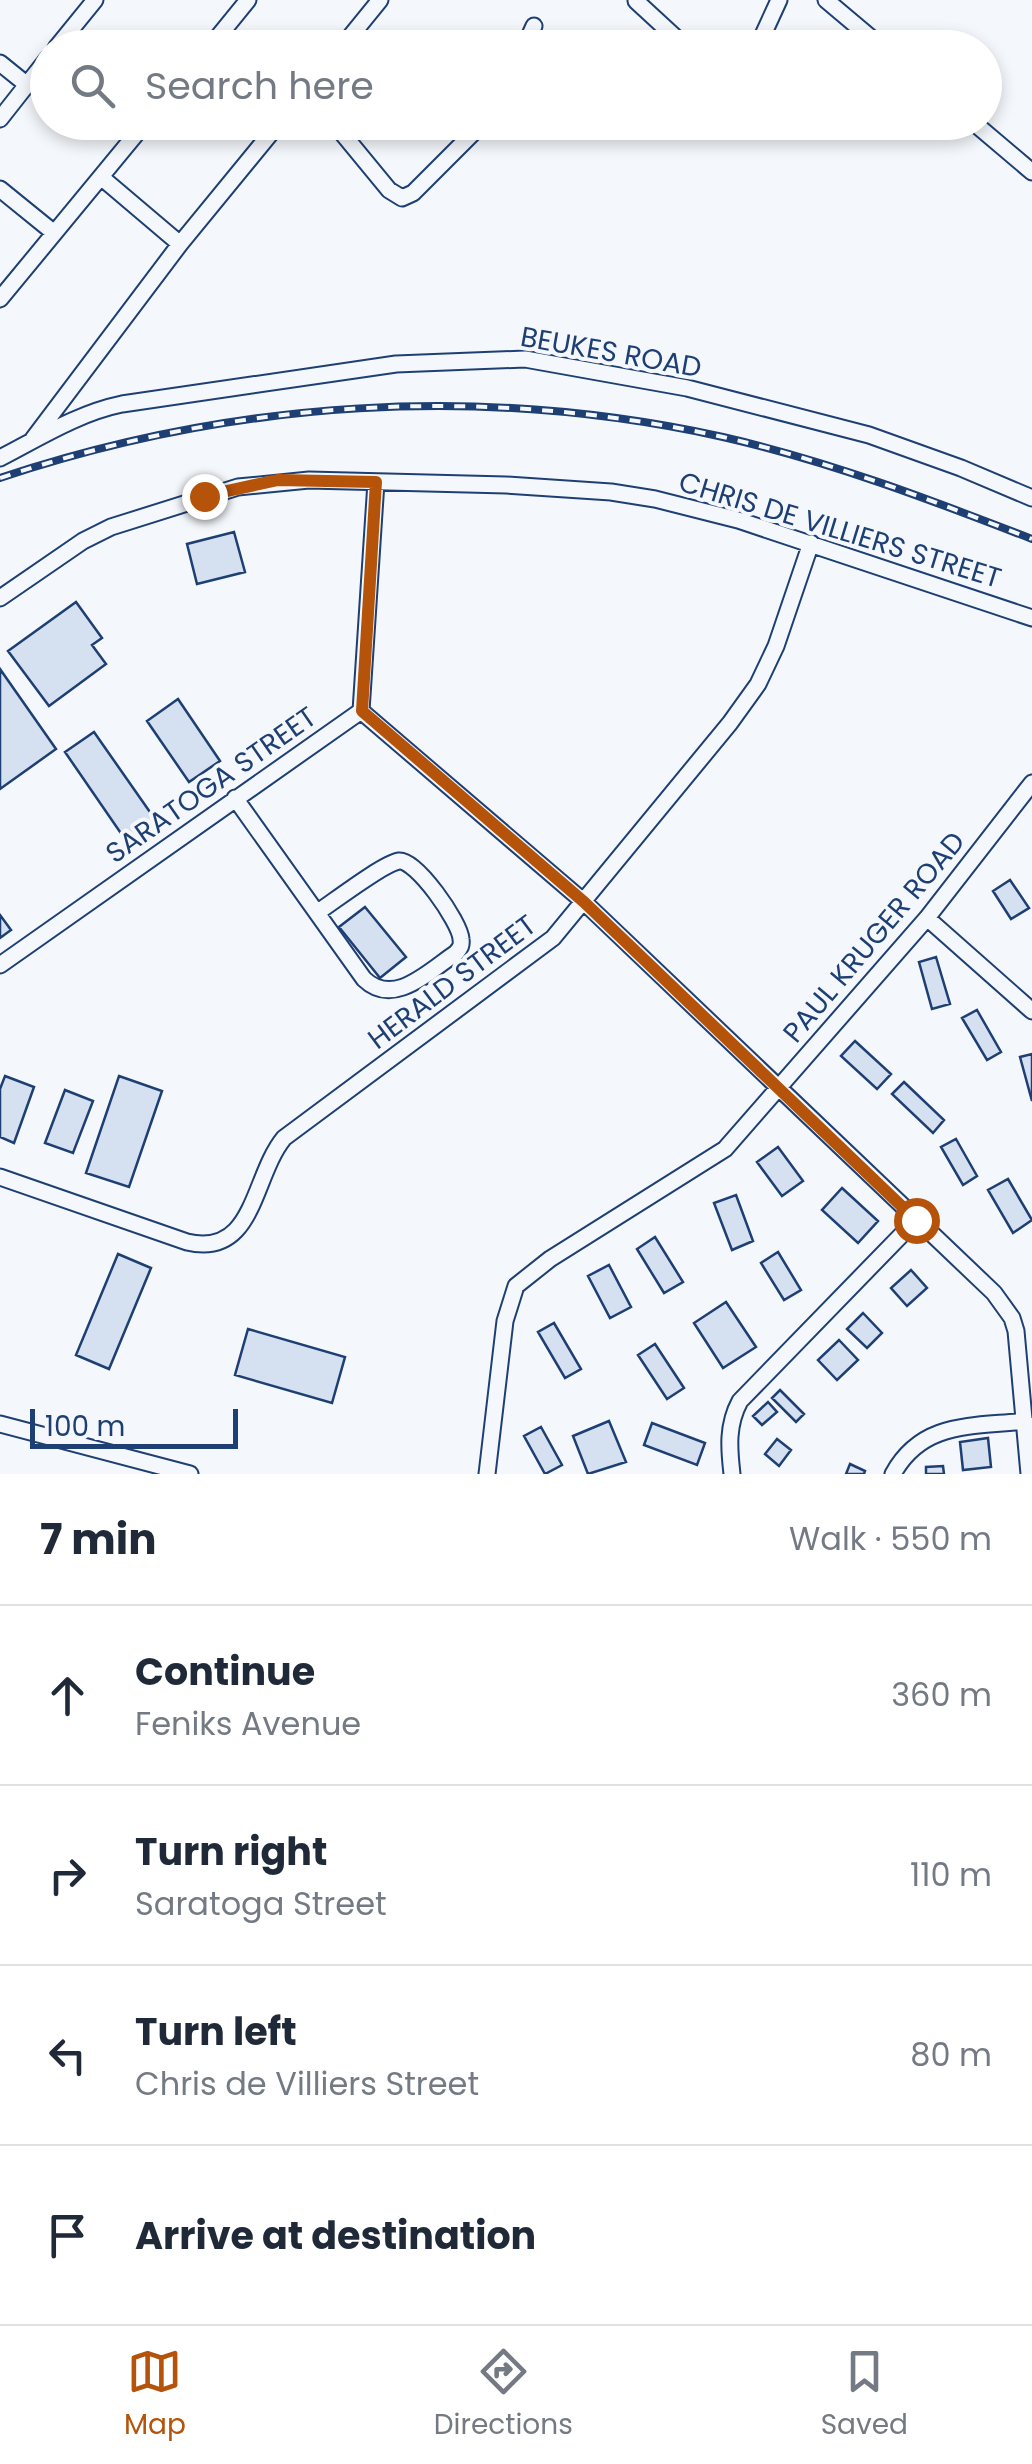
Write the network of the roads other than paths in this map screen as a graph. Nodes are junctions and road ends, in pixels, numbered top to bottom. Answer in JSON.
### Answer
{"nodes":[{"id":1,"x":95,"y":0,"type":"edge"},
{"id":2,"x":248,"y":0,"type":"edge"},
{"id":3,"x":380,"y":0,"type":"edge"},
{"id":4,"x":779,"y":0,"type":"edge"},
{"id":5,"x":826,"y":0,"type":"edge"},
{"id":6,"x":636,"y":2,"type":"edge"},
{"id":7,"x":534,"y":26,"type":"dead end"},
{"id":8,"x":71,"y":30,"type":"edge"},
{"id":9,"x":224,"y":30,"type":"edge"},
{"id":10,"x":356,"y":30,"type":"edge"},
{"id":11,"x":532,"y":30,"type":"edge"},
{"id":12,"x":667,"y":30,"type":"edge"},
{"id":13,"x":765,"y":30,"type":"edge"},
{"id":14,"x":862,"y":30,"type":"edge"},
{"id":15,"x":0,"y":63,"type":"edge"},
{"id":16,"x":30,"y":79,"type":"edge"},
{"id":17,"x":26,"y":84,"type":"junction"},
{"id":18,"x":0,"y":119,"type":"edge"},
{"id":19,"x":131,"y":140,"type":"edge"},
{"id":20,"x":265,"y":140,"type":"edge"},
{"id":21,"x":348,"y":140,"type":"edge"},
{"id":22,"x":466,"y":140,"type":"edge"},
{"id":23,"x":994,"y":140,"type":"edge"},
{"id":24,"x":1032,"y":172,"type":"edge"},
{"id":25,"x":101,"y":177,"type":"junction"},
{"id":26,"x":0,"y":189,"type":"edge"},
{"id":27,"x":53,"y":232,"type":"junction"},
{"id":28,"x":180,"y":244,"type":"junction"},
{"id":29,"x":0,"y":299,"type":"edge"},
{"id":30,"x":30,"y":443,"type":"junction"},
{"id":31,"x":0,"y":458,"type":"edge"},
{"id":32,"x":376,"y":482,"type":"junction"},
{"id":33,"x":1032,"y":498,"type":"edge"},
{"id":34,"x":811,"y":543,"type":"junction"},
{"id":35,"x":0,"y":598,"type":"edge"},
{"id":36,"x":1032,"y":618,"type":"edge"},
{"id":37,"x":362,"y":711,"type":"junction"},
{"id":38,"x":1032,"y":783,"type":"edge"},
{"id":39,"x":235,"y":798,"type":"junction"},
{"id":40,"x":584,"y":902,"type":"junction"},
{"id":41,"x":318,"y":912,"type":"junction"},
{"id":42,"x":927,"y":918,"type":"junction"},
{"id":43,"x":0,"y":965,"type":"edge"},
{"id":44,"x":1032,"y":1010,"type":"edge"},
{"id":45,"x":781,"y":1088,"type":"junction"},
{"id":46,"x":0,"y":1177,"type":"edge"},
{"id":47,"x":916,"y":1220,"type":"junction"},
{"id":48,"x":1025,"y":1420,"type":"junction"},
{"id":49,"x":0,"y":1424,"type":"edge"},
{"id":50,"x":190,"y":1474,"type":"edge"},
{"id":51,"x":487,"y":1474,"type":"edge"},
{"id":52,"x":732,"y":1474,"type":"edge"},
{"id":53,"x":893,"y":1474,"type":"edge"},
{"id":54,"x":1029,"y":1474,"type":"edge"}],
"edges":[{"from":1,"to":8,"type":"street"},
{"from":2,"to":9,"type":"street"},
{"from":3,"to":10,"type":"street"},
{"from":4,"to":13,"type":"street"},
{"from":5,"to":14,"type":"street"},
{"from":6,"to":12,"type":"street"},
{"from":7,"to":11,"type":"street"},
{"from":15,"to":17,"type":"street"},
{"from":16,"to":17,"type":"street"},
{"from":17,"to":18,"type":"street"},
{"from":19,"to":25,"type":"street"},
{"from":20,"to":28,"type":"street"},
{"from":21,"to":22,"type":"street"},
{"from":23,"to":24,"type":"street"},
{"from":25,"to":27,"type":"street"},
{"from":25,"to":28,"type":"street"},
{"from":26,"to":27,"type":"street"},
{"from":27,"to":29,"type":"street"},
{"from":28,"to":30,"type":"street"},
{"from":30,"to":31,"type":"street","name":"BEUKES ROAD"},
{"from":30,"to":33,"type":"street","name":"BEUKES ROAD"},
{"from":32,"to":34,"type":"street","name":"CHRIS DE VILLIERS STREET"},
{"from":32,"to":35,"type":"street","name":"CHRIS DE VILLIERS STREET"},
{"from":32,"to":37,"type":"street"},
{"from":34,"to":36,"type":"street","name":"CHRIS DE VILLIERS STREET"},
{"from":34,"to":40,"type":"street","name":"HERALD STREET"},
{"from":37,"to":39,"type":"street","name":"SARATOGA STREET"},
{"from":37,"to":40,"type":"street"},
{"from":38,"to":42,"type":"street","name":"PAUL KRUGER ROAD"},
{"from":39,"to":41,"type":"street"},
{"from":39,"to":43,"type":"street","name":"SARATOGA STREET"},
{"from":40,"to":45,"type":"street"},
{"from":40,"to":46,"type":"street","name":"HERALD STREET"},
{"from":41,"to":41,"type":"street"},
{"from":42,"to":44,"type":"street"},
{"from":42,"to":45,"type":"street","name":"PAUL KRUGER ROAD"},
{"from":45,"to":47,"type":"street"},
{"from":45,"to":51,"type":"street","name":"PAUL KRUGER ROAD"},
{"from":47,"to":48,"type":"street"},
{"from":47,"to":52,"type":"street"},
{"from":48,"to":53,"type":"street"},
{"from":48,"to":54,"type":"street"},
{"from":49,"to":50,"type":"street"}]}
